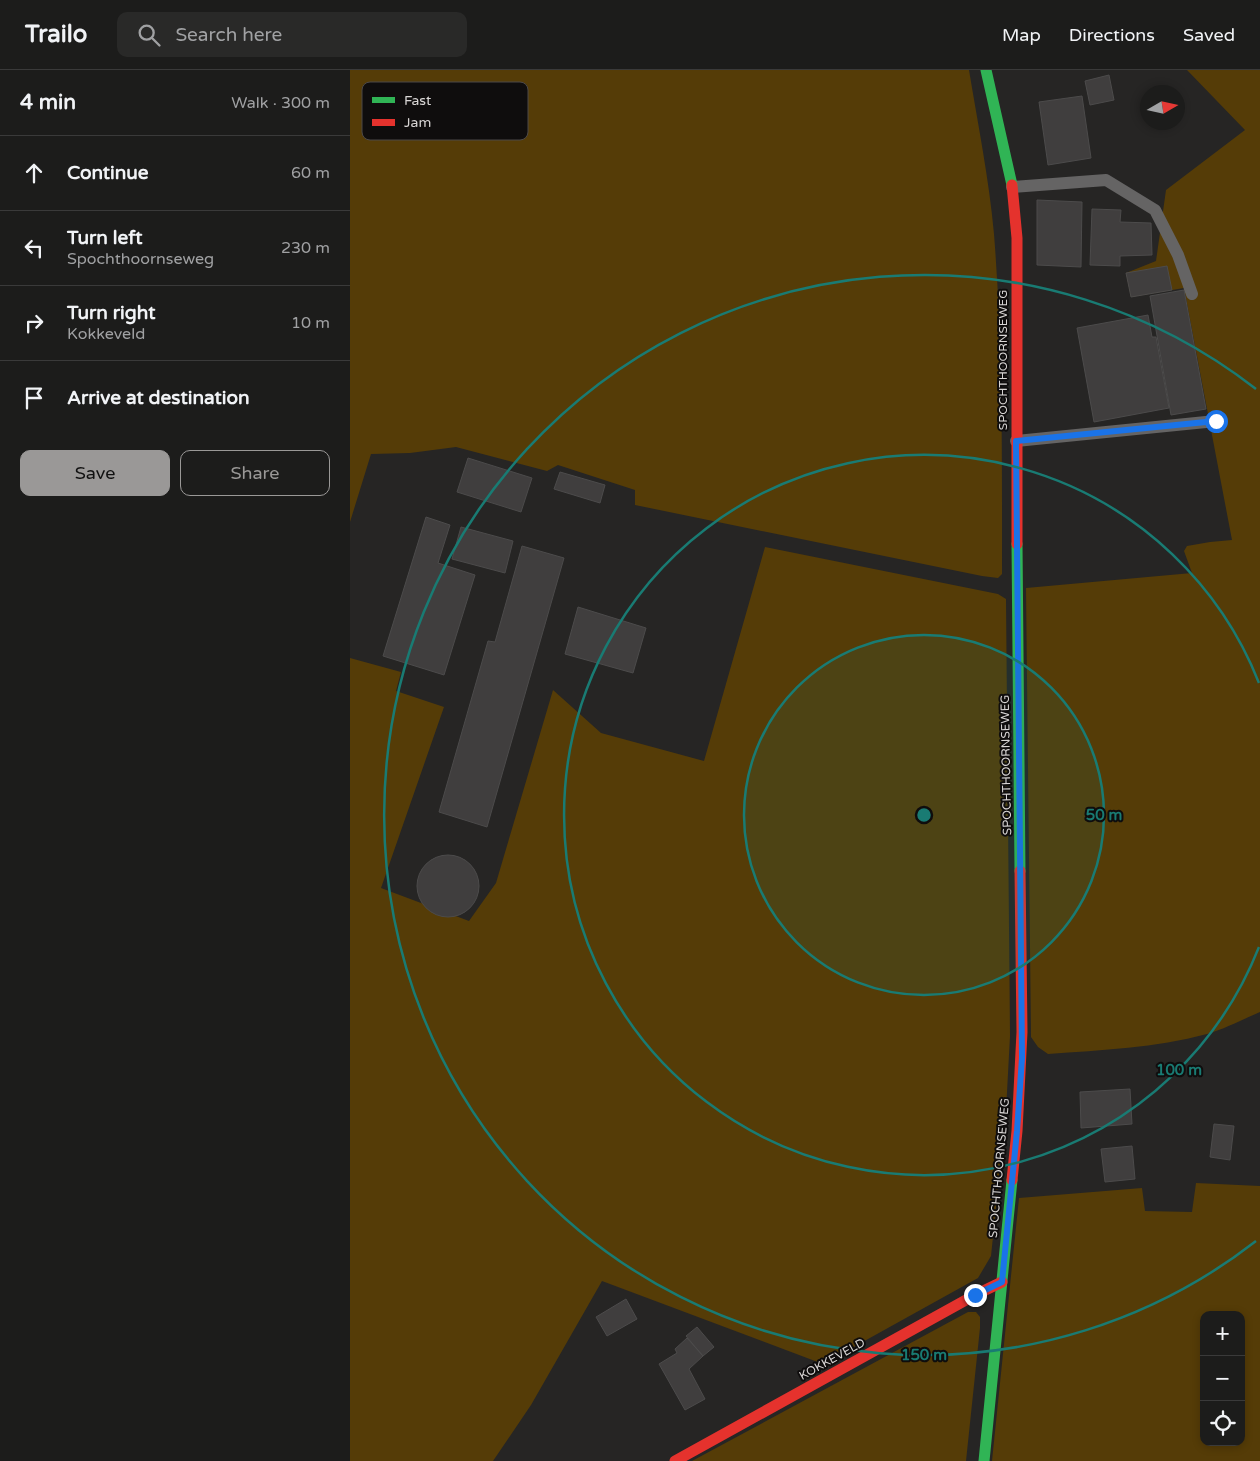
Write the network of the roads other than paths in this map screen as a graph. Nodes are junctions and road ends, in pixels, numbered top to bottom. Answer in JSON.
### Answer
{"nodes":[{"id":1,"x":986,"y":70,"type":"edge"},
{"id":2,"x":1012,"y":187,"type":"junction"},
{"id":3,"x":1192,"y":294,"type":"dead end"},
{"id":4,"x":1216,"y":421,"type":"dead end"},
{"id":5,"x":1016,"y":441,"type":"junction"},
{"id":6,"x":1002,"y":1282,"type":"junction"},
{"id":7,"x":675,"y":1461,"type":"edge"},
{"id":8,"x":984,"y":1461,"type":"edge"}],
"edges":[{"from":1,"to":2,"type":"street","name":"SPOCHTHOORNSEWEG"},
{"from":2,"to":3,"type":"lane"},
{"from":2,"to":5,"type":"street","name":"SPOCHTHOORNSEWEG"},
{"from":4,"to":5,"type":"lane"},
{"from":5,"to":6,"type":"street","name":"SPOCHTHOORNSEWEG"},
{"from":6,"to":7,"type":"street","name":"KOKKEVELD"},
{"from":6,"to":8,"type":"street","name":"SPOCHTHOORNSEWEG"}]}
